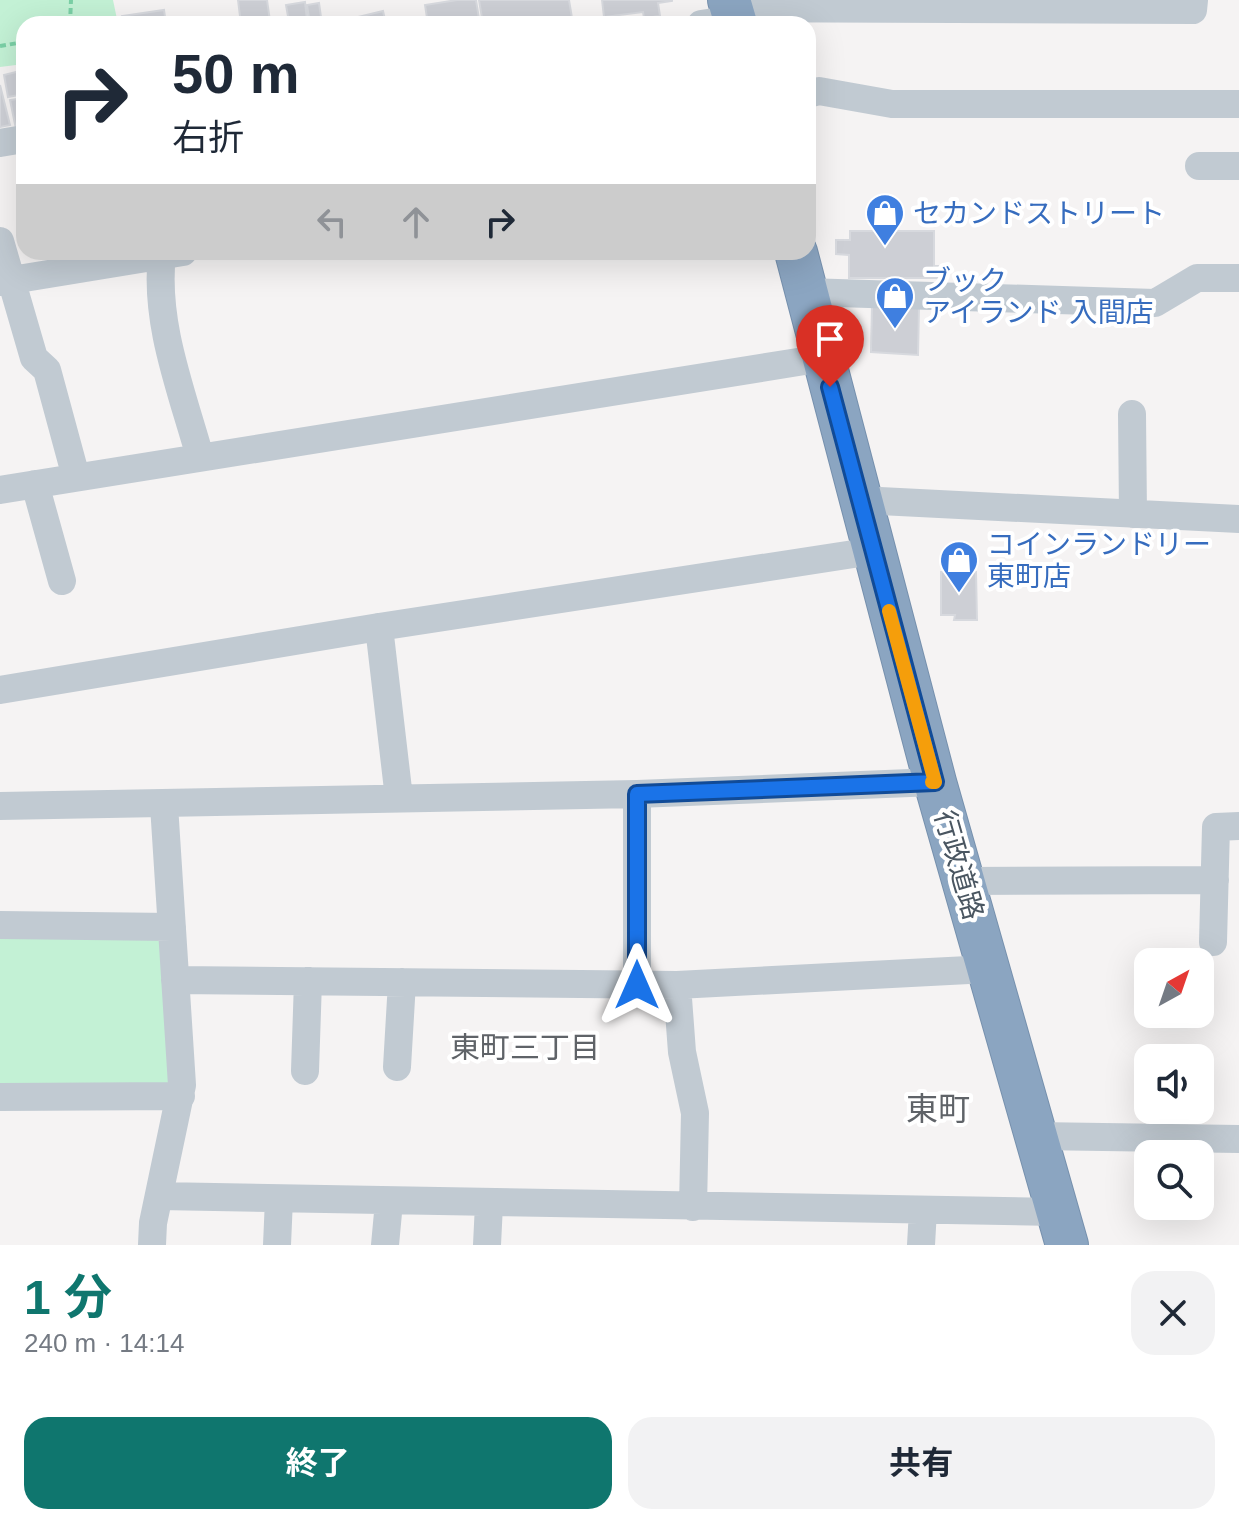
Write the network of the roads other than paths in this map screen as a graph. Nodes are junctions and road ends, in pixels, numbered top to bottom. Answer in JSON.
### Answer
{"nodes":[{"id":1,"x":1194,"y":0,"type":"edge"},
{"id":2,"x":726,"y":15,"type":"edge"},
{"id":3,"x":816,"y":92,"type":"edge"},
{"id":4,"x":1239,"y":104,"type":"edge"},
{"id":5,"x":1199,"y":166,"type":"dead end"},
{"id":6,"x":1239,"y":166,"type":"edge"},
{"id":7,"x":0,"y":241,"type":"edge"},
{"id":8,"x":135,"y":260,"type":"edge"},
{"id":9,"x":170,"y":260,"type":"edge"},
{"id":10,"x":798,"y":260,"type":"edge"},
{"id":11,"x":1239,"y":278,"type":"edge"},
{"id":12,"x":5,"y":281,"type":"edge"},
{"id":13,"x":806,"y":292,"type":"junction"},
{"id":14,"x":823,"y":358,"type":"junction"},
{"id":15,"x":1132,"y":414,"type":"dead end"},
{"id":16,"x":200,"y":457,"type":"junction"},
{"id":17,"x":76,"y":477,"type":"junction"},
{"id":18,"x":35,"y":484,"type":"junction"},
{"id":19,"x":0,"y":490,"type":"edge"},
{"id":20,"x":860,"y":500,"type":"junction"},
{"id":21,"x":1133,"y":514,"type":"junction"},
{"id":22,"x":1239,"y":519,"type":"edge"},
{"id":23,"x":873,"y":551,"type":"junction"},
{"id":24,"x":62,"y":581,"type":"dead end"},
{"id":25,"x":379,"y":627,"type":"junction"},
{"id":26,"x":0,"y":690,"type":"edge"},
{"id":27,"x":935,"y":782,"type":"junction"},
{"id":28,"x":637,"y":794,"type":"junction"},
{"id":29,"x":399,"y":798,"type":"junction"},
{"id":30,"x":164,"y":805,"type":"junction"},
{"id":31,"x":0,"y":806,"type":"edge"},
{"id":32,"x":1239,"y":826,"type":"edge"},
{"id":33,"x":1215,"y":880,"type":"junction"},
{"id":34,"x":963,"y":881,"type":"junction"},
{"id":35,"x":0,"y":925,"type":"edge"},
{"id":36,"x":172,"y":927,"type":"junction"},
{"id":37,"x":1213,"y":942,"type":"dead end"},
{"id":38,"x":988,"y":969,"type":"junction"},
{"id":39,"x":175,"y":980,"type":"junction"},
{"id":40,"x":308,"y":981,"type":"junction"},
{"id":41,"x":402,"y":982,"type":"junction"},
{"id":42,"x":637,"y":985,"type":"junction"},
{"id":43,"x":677,"y":985,"type":"junction"},
{"id":44,"x":397,"y":1067,"type":"dead end"},
{"id":45,"x":305,"y":1071,"type":"dead end"},
{"id":46,"x":181,"y":1096,"type":"junction"},
{"id":47,"x":0,"y":1097,"type":"edge"},
{"id":48,"x":1035,"y":1136,"type":"junction"},
{"id":49,"x":1239,"y":1139,"type":"edge"},
{"id":50,"x":159,"y":1196,"type":"junction"},
{"id":51,"x":279,"y":1199,"type":"junction"},
{"id":52,"x":389,"y":1202,"type":"junction"},
{"id":53,"x":489,"y":1204,"type":"junction"},
{"id":54,"x":693,"y":1207,"type":"junction"},
{"id":55,"x":923,"y":1210,"type":"junction"},
{"id":56,"x":1062,"y":1229,"type":"edge"},
{"id":57,"x":152,"y":1245,"type":"edge"},
{"id":58,"x":277,"y":1245,"type":"edge"},
{"id":59,"x":385,"y":1245,"type":"edge"},
{"id":60,"x":487,"y":1245,"type":"edge"},
{"id":61,"x":921,"y":1245,"type":"edge"}],
"edges":[{"from":1,"to":2,"type":"street"},
{"from":3,"to":4,"type":"street"},
{"from":5,"to":6,"type":"street"},
{"from":7,"to":12,"type":"street"},
{"from":8,"to":12,"type":"street"},
{"from":9,"to":16,"type":"street"},
{"from":10,"to":13,"type":"highway","name":"行政道路"},
{"from":11,"to":13,"type":"street"},
{"from":12,"to":17,"type":"street"},
{"from":13,"to":14,"type":"highway","name":"行政道路"},
{"from":14,"to":16,"type":"street"},
{"from":14,"to":20,"type":"highway","name":"行政道路"},
{"from":15,"to":21,"type":"street"},
{"from":16,"to":17,"type":"street"},
{"from":17,"to":18,"type":"street"},
{"from":18,"to":19,"type":"street"},
{"from":18,"to":24,"type":"street"},
{"from":20,"to":21,"type":"street"},
{"from":20,"to":23,"type":"highway","name":"行政道路"},
{"from":21,"to":22,"type":"street"},
{"from":23,"to":25,"type":"street"},
{"from":23,"to":27,"type":"highway","name":"行政道路"},
{"from":25,"to":26,"type":"street"},
{"from":25,"to":29,"type":"street"},
{"from":27,"to":28,"type":"street"},
{"from":27,"to":34,"type":"highway","name":"行政道路"},
{"from":28,"to":29,"type":"street"},
{"from":28,"to":42,"type":"street"},
{"from":29,"to":30,"type":"street"},
{"from":30,"to":31,"type":"street"},
{"from":30,"to":36,"type":"street"},
{"from":32,"to":33,"type":"street"},
{"from":33,"to":34,"type":"street"},
{"from":33,"to":37,"type":"street"},
{"from":34,"to":38,"type":"highway","name":"行政道路"},
{"from":35,"to":36,"type":"street"},
{"from":36,"to":39,"type":"street"},
{"from":38,"to":43,"type":"street"},
{"from":38,"to":48,"type":"highway","name":"行政道路"},
{"from":39,"to":40,"type":"street"},
{"from":39,"to":46,"type":"street"},
{"from":40,"to":41,"type":"street"},
{"from":40,"to":45,"type":"street"},
{"from":41,"to":42,"type":"street"},
{"from":41,"to":44,"type":"street"},
{"from":42,"to":43,"type":"street"},
{"from":43,"to":54,"type":"street"},
{"from":46,"to":47,"type":"street"},
{"from":46,"to":50,"type":"street"},
{"from":48,"to":49,"type":"street"},
{"from":48,"to":56,"type":"highway","name":"行政道路"},
{"from":50,"to":51,"type":"street"},
{"from":50,"to":57,"type":"street"},
{"from":51,"to":52,"type":"street"},
{"from":51,"to":58,"type":"street"},
{"from":52,"to":53,"type":"street"},
{"from":52,"to":59,"type":"street"},
{"from":53,"to":54,"type":"street"},
{"from":53,"to":60,"type":"street"},
{"from":54,"to":55,"type":"street"},
{"from":55,"to":56,"type":"street"},
{"from":55,"to":61,"type":"street"}]}
